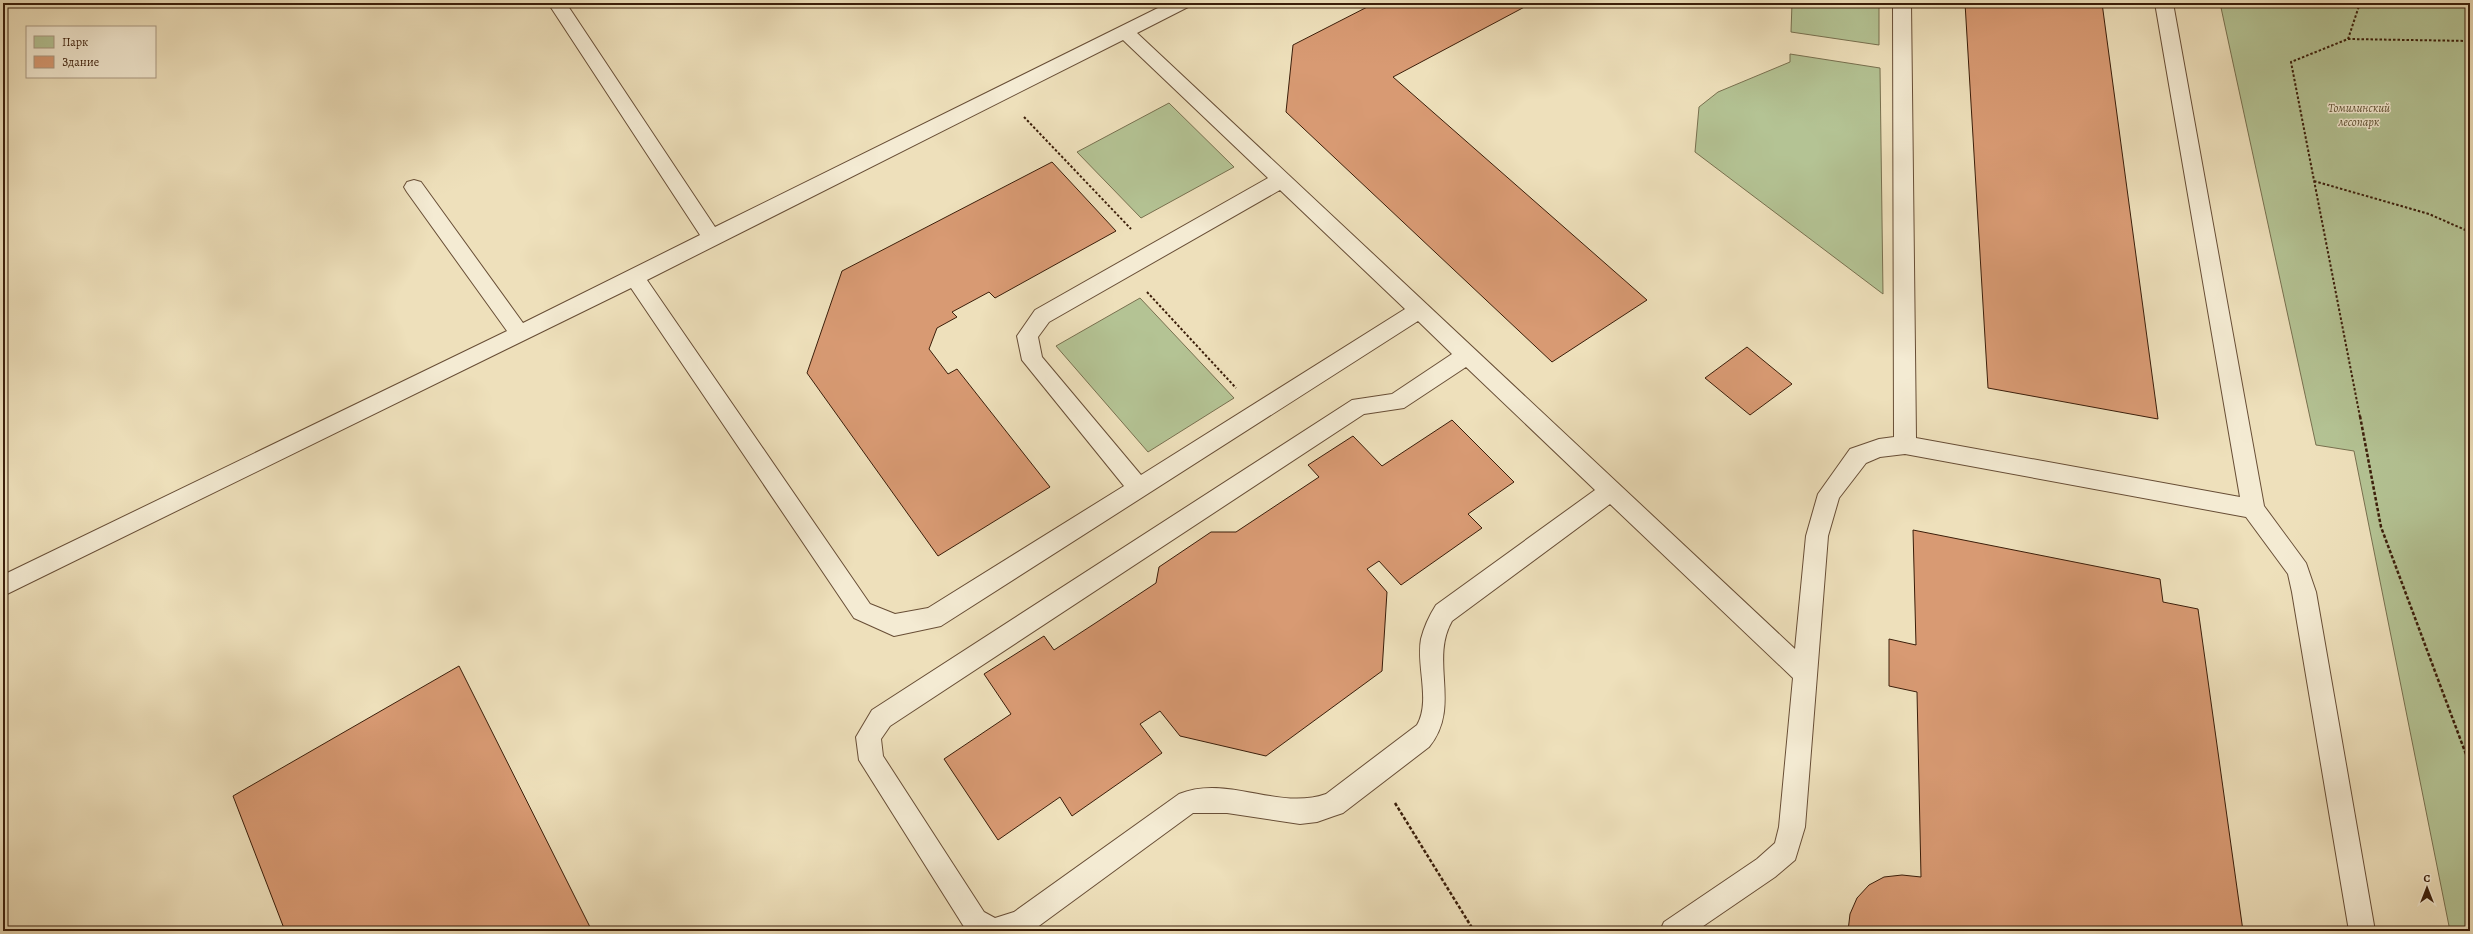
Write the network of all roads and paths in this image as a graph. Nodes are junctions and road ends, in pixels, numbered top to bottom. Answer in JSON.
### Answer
{"nodes":[{"id":1,"x":557,"y":3,"type":"edge"},
{"id":2,"x":1182,"y":3,"type":"edge"},
{"id":3,"x":1902,"y":3,"type":"edge"},
{"id":4,"x":2164,"y":3,"type":"edge"},
{"id":5,"x":2360,"y":3,"type":"edge"},
{"id":6,"x":1125,"y":32,"type":"junction"},
{"id":7,"x":2348,"y":39,"type":"junction"},
{"id":8,"x":2470,"y":41,"type":"edge"},
{"id":9,"x":1001,"y":94,"type":"junction"},
{"id":10,"x":1281,"y":180,"type":"junction"},
{"id":11,"x":2314,"y":181,"type":"junction"},
{"id":12,"x":414,"y":187,"type":"dead end"},
{"id":13,"x":2470,"y":232,"type":"edge"},
{"id":14,"x":712,"y":238,"type":"junction"},
{"id":15,"x":1153,"y":252,"type":"junction"},
{"id":16,"x":1124,"y":269,"type":"junction"},
{"id":17,"x":634,"y":277,"type":"junction"},
{"id":18,"x":1420,"y":310,"type":"junction"},
{"id":19,"x":520,"y":334,"type":"junction"},
{"id":20,"x":1467,"y":355,"type":"junction"},
{"id":21,"x":1258,"y":412,"type":"junction"},
{"id":22,"x":1905,"y":445,"type":"junction"},
{"id":23,"x":1139,"y":488,"type":"junction"},
{"id":24,"x":1611,"y":491,"type":"junction"},
{"id":25,"x":2253,"y":509,"type":"junction"},
{"id":26,"x":3,"y":586,"type":"edge"},
{"id":27,"x":1805,"y":674,"type":"junction"},
{"id":28,"x":2470,"y":765,"type":"edge"},
{"id":29,"x":1376,"y":772,"type":"junction"},
{"id":30,"x":994,"y":931,"type":"edge"},
{"id":31,"x":1474,"y":931,"type":"edge"},
{"id":32,"x":1674,"y":931,"type":"edge"},
{"id":33,"x":2362,"y":931,"type":"edge"}],
"edges":[{"from":1,"to":14,"type":"lane"},
{"from":2,"to":6,"type":"lane"},
{"from":3,"to":22,"type":"lane"},
{"from":4,"to":25,"type":"lane"},
{"from":5,"to":7,"type":"path"},
{"from":6,"to":9,"type":"lane"},
{"from":6,"to":10,"type":"lane"},
{"from":7,"to":8,"type":"path"},
{"from":7,"to":11,"type":"path"},
{"from":9,"to":14,"type":"lane"},
{"from":9,"to":15,"type":"path"},
{"from":10,"to":15,"type":"lane"},
{"from":10,"to":18,"type":"lane"},
{"from":11,"to":13,"type":"path"},
{"from":11,"to":28,"type":"path"},
{"from":12,"to":19,"type":"lane"},
{"from":14,"to":17,"type":"lane"},
{"from":15,"to":16,"type":"lane"},
{"from":16,"to":21,"type":"path"},
{"from":16,"to":23,"type":"lane"},
{"from":17,"to":19,"type":"lane"},
{"from":17,"to":23,"type":"lane"},
{"from":18,"to":20,"type":"lane"},
{"from":18,"to":21,"type":"lane"},
{"from":19,"to":26,"type":"lane"},
{"from":20,"to":24,"type":"lane"},
{"from":20,"to":30,"type":"lane"},
{"from":21,"to":23,"type":"lane"},
{"from":22,"to":25,"type":"lane"},
{"from":22,"to":27,"type":"lane"},
{"from":24,"to":27,"type":"lane"},
{"from":24,"to":29,"type":"lane"},
{"from":25,"to":33,"type":"lane"},
{"from":27,"to":32,"type":"lane"},
{"from":29,"to":30,"type":"lane"},
{"from":29,"to":31,"type":"path"}]}
